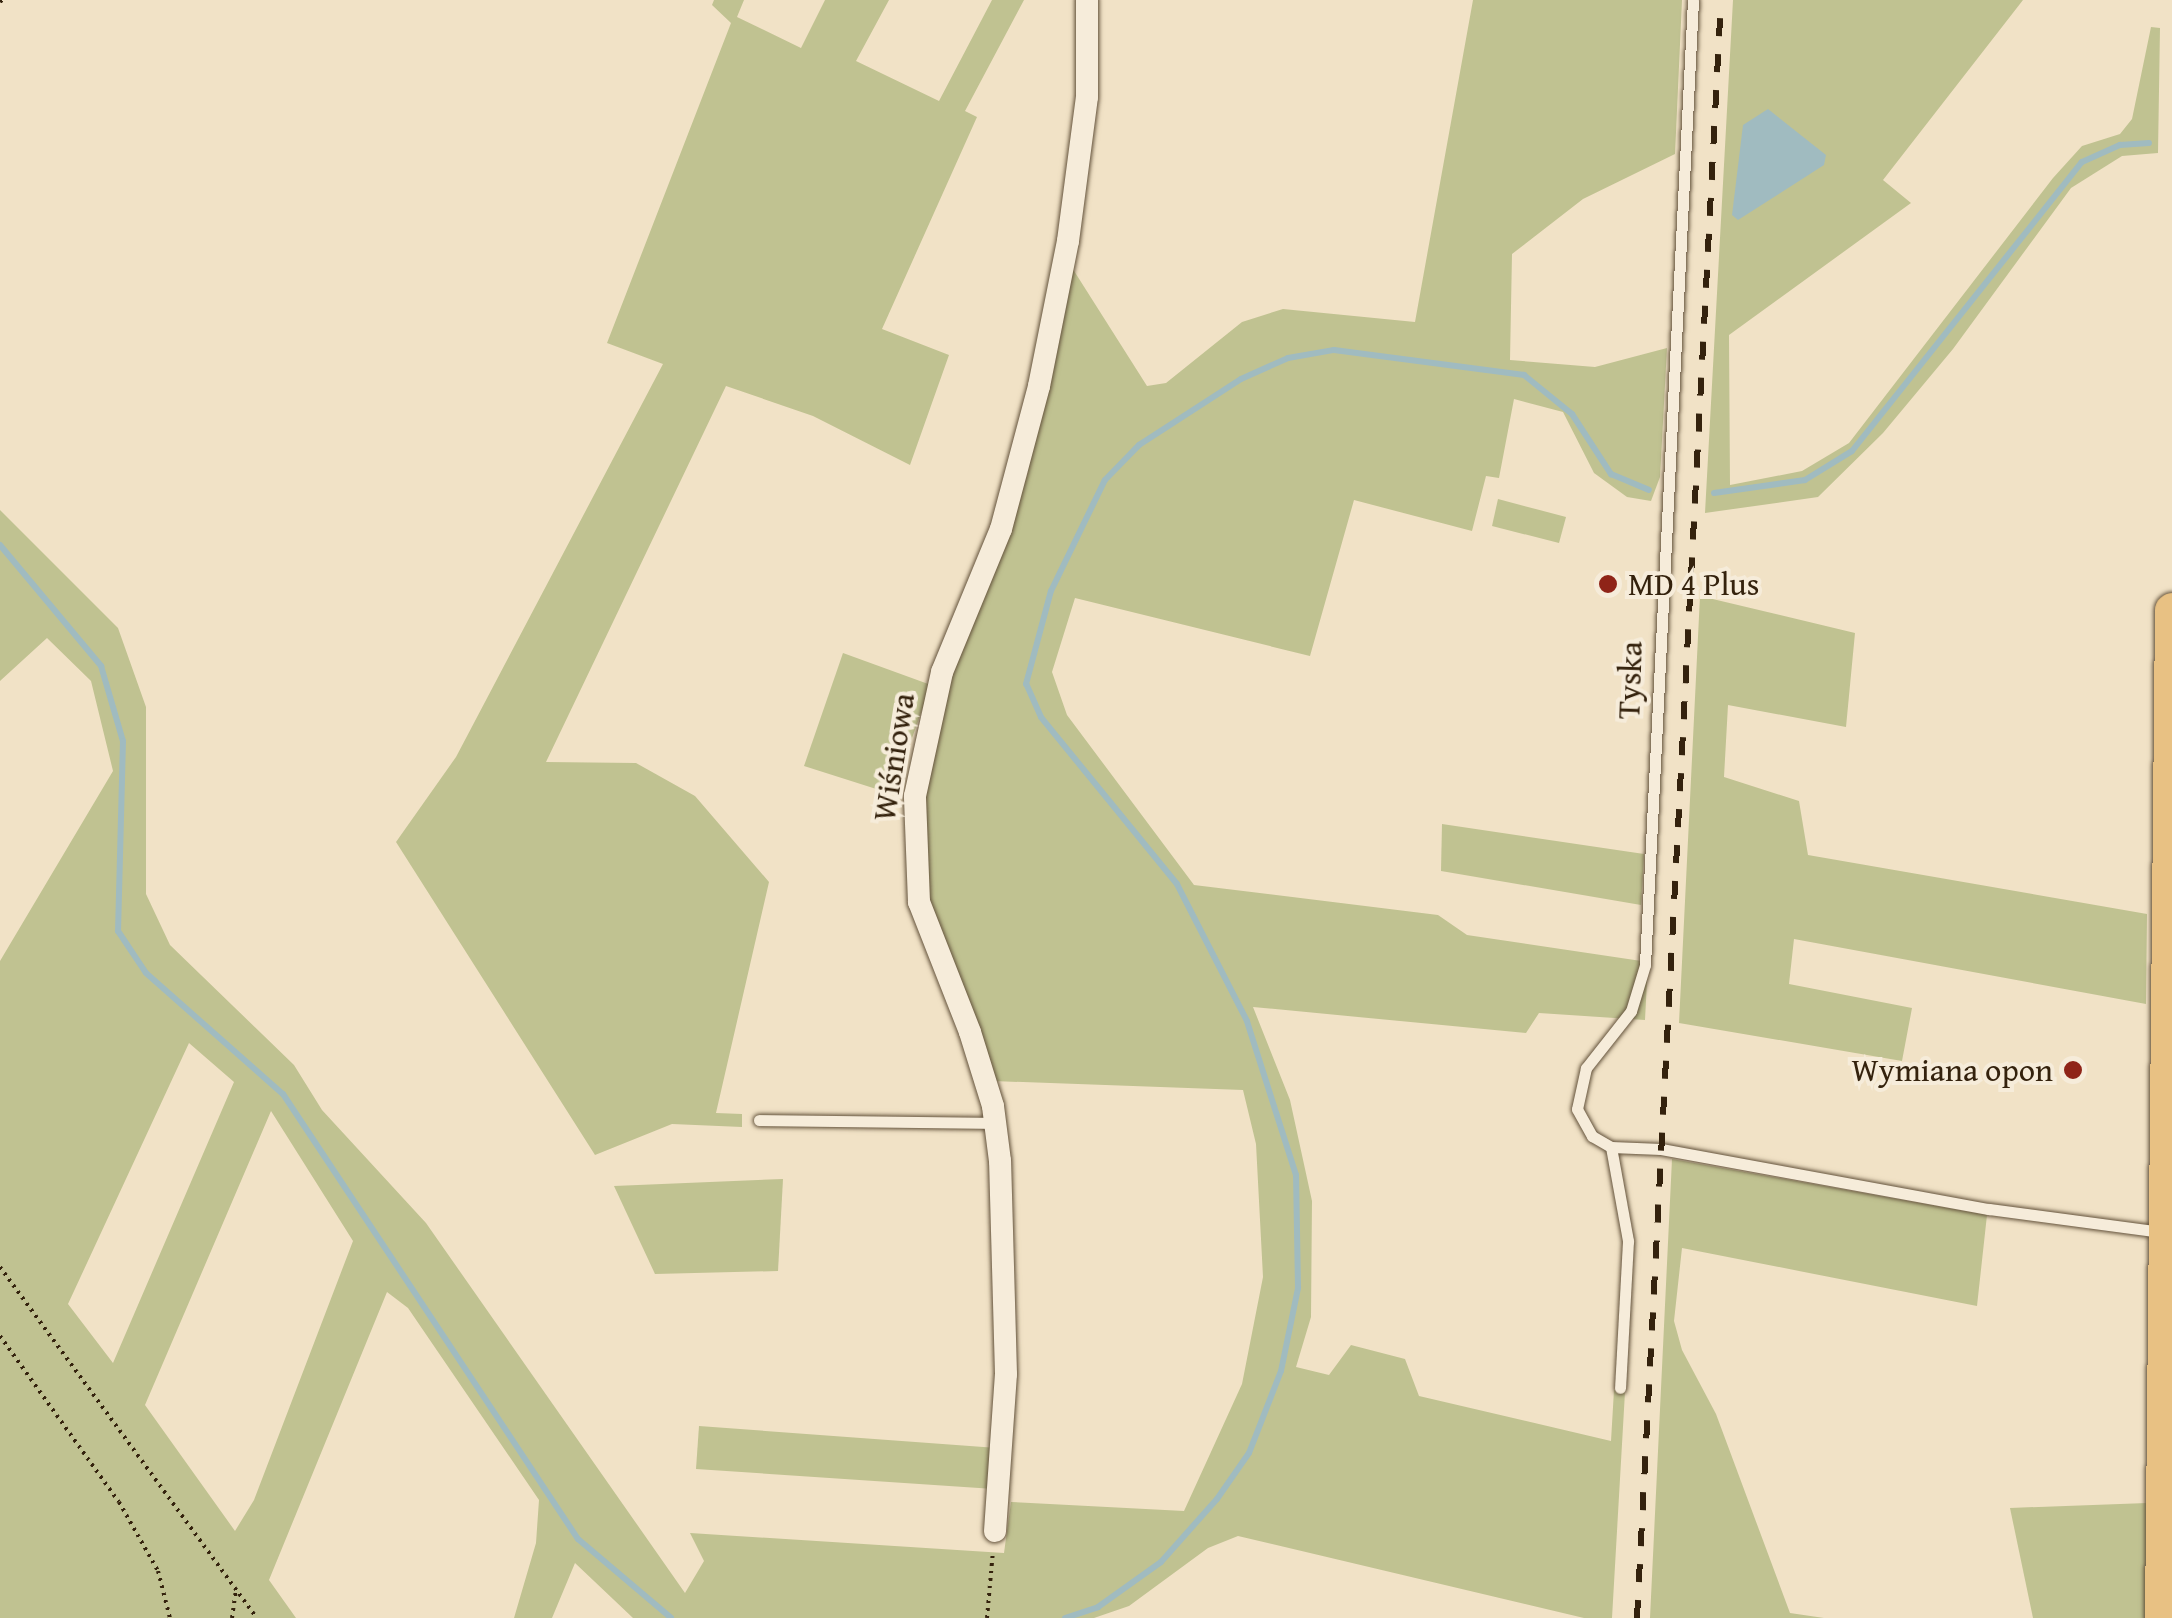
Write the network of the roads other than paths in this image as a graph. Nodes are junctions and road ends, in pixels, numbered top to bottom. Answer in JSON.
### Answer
{"nodes":[{"id":1,"x":1087,"y":0,"type":"edge"},
{"id":2,"x":1692,"y":0,"type":"edge"},
{"id":3,"x":2172,"y":610,"type":"edge"},
{"id":4,"x":758,"y":1120,"type":"dead end"},
{"id":5,"x":995,"y":1123,"type":"junction"},
{"id":6,"x":1611,"y":1147,"type":"junction"},
{"id":7,"x":2166,"y":1233,"type":"junction"},
{"id":8,"x":1620,"y":1388,"type":"dead end"},
{"id":9,"x":995,"y":1531,"type":"road end"},
{"id":10,"x":2162,"y":1618,"type":"edge"}],
"edges":[{"from":1,"to":5,"type":"street","name":"Wiśniowa"},
{"from":2,"to":6,"type":"lane","name":"Tyska"},
{"from":3,"to":7,"type":"main road"},
{"from":4,"to":5,"type":"lane"},
{"from":5,"to":9,"type":"street","name":"Wiśniowa"},
{"from":6,"to":7,"type":"lane"},
{"from":6,"to":8,"type":"lane","name":"Tyska"},
{"from":7,"to":10,"type":"main road"}]}
